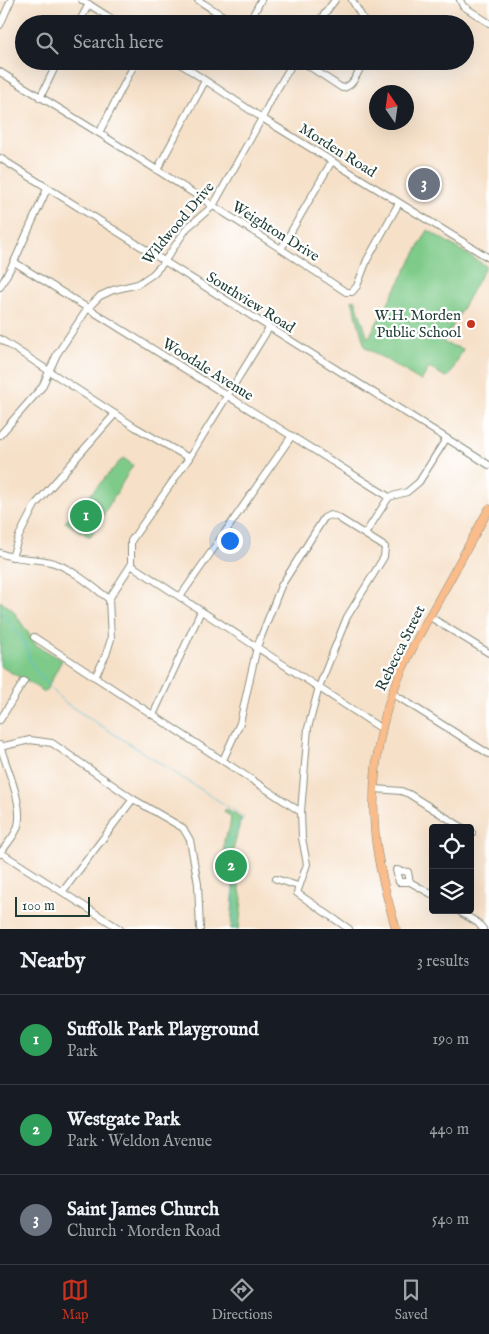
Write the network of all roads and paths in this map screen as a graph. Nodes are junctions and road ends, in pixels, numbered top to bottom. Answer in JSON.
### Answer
{"nodes":[{"id":1,"x":11,"y":0,"type":"edge"},
{"id":2,"x":82,"y":0,"type":"edge"},
{"id":3,"x":198,"y":0,"type":"edge"},
{"id":4,"x":261,"y":0,"type":"edge"},
{"id":5,"x":335,"y":0,"type":"edge"},
{"id":6,"x":352,"y":0,"type":"edge"},
{"id":7,"x":460,"y":0,"type":"edge"},
{"id":8,"x":89,"y":4,"type":"junction"},
{"id":9,"x":83,"y":15,"type":"edge"},
{"id":10,"x":106,"y":15,"type":"edge"},
{"id":11,"x":223,"y":15,"type":"edge"},
{"id":12,"x":252,"y":15,"type":"edge"},
{"id":13,"x":324,"y":15,"type":"edge"},
{"id":14,"x":361,"y":15,"type":"edge"},
{"id":15,"x":489,"y":23,"type":"edge"},
{"id":16,"x":0,"y":25,"type":"edge"},
{"id":17,"x":54,"y":70,"type":"edge"},
{"id":18,"x":131,"y":70,"type":"edge"},
{"id":19,"x":189,"y":70,"type":"edge"},
{"id":20,"x":289,"y":70,"type":"edge"},
{"id":21,"x":315,"y":70,"type":"edge"},
{"id":22,"x":359,"y":70,"type":"edge"},
{"id":23,"x":0,"y":72,"type":"edge"},
{"id":24,"x":205,"y":81,"type":"junction"},
{"id":25,"x":40,"y":98,"type":"junction"},
{"id":26,"x":262,"y":118,"type":"junction"},
{"id":27,"x":99,"y":133,"type":"junction"},
{"id":28,"x":0,"y":158,"type":"edge"},
{"id":29,"x":332,"y":161,"type":"junction"},
{"id":30,"x":157,"y":170,"type":"junction"},
{"id":31,"x":47,"y":189,"type":"junction"},
{"id":32,"x":399,"y":203,"type":"junction"},
{"id":33,"x":213,"y":206,"type":"junction"},
{"id":34,"x":281,"y":249,"type":"junction"},
{"id":35,"x":489,"y":258,"type":"edge"},
{"id":36,"x":14,"y":262,"type":"junction"},
{"id":37,"x":164,"y":262,"type":"junction"},
{"id":38,"x":0,"y":286,"type":"edge"},
{"id":39,"x":88,"y":308,"type":"junction"},
{"id":40,"x":270,"y":328,"type":"junction"},
{"id":41,"x":0,"y":339,"type":"edge"},
{"id":42,"x":50,"y":370,"type":"junction"},
{"id":43,"x":227,"y":396,"type":"junction"},
{"id":44,"x":115,"y":414,"type":"junction"},
{"id":45,"x":0,"y":435,"type":"edge"},
{"id":46,"x":291,"y":437,"type":"junction"},
{"id":47,"x":446,"y":439,"type":"junction"},
{"id":48,"x":189,"y":458,"type":"junction"},
{"id":49,"x":489,"y":465,"type":"edge"},
{"id":50,"x":389,"y":497,"type":"junction"},
{"id":51,"x":489,"y":508,"type":"edge"},
{"id":52,"x":364,"y":534,"type":"junction"},
{"id":53,"x":0,"y":553,"type":"edge"},
{"id":54,"x":12,"y":557,"type":"junction"},
{"id":55,"x":131,"y":565,"type":"junction"},
{"id":56,"x":180,"y":597,"type":"junction"},
{"id":57,"x":109,"y":599,"type":"junction"},
{"id":58,"x":201,"y":611,"type":"junction"},
{"id":59,"x":430,"y":616,"type":"junction"},
{"id":60,"x":34,"y":637,"type":"dead end"},
{"id":61,"x":257,"y":647,"type":"junction"},
{"id":62,"x":489,"y":653,"type":"edge"},
{"id":63,"x":94,"y":677,"type":"junction"},
{"id":64,"x":24,"y":681,"type":"dead end"},
{"id":65,"x":319,"y":686,"type":"junction"},
{"id":66,"x":392,"y":693,"type":"junction"},
{"id":67,"x":153,"y":715,"type":"junction"},
{"id":68,"x":0,"y":720,"type":"edge"},
{"id":69,"x":382,"y":729,"type":"junction"},
{"id":70,"x":0,"y":746,"type":"edge"},
{"id":71,"x":489,"y":754,"type":"edge"},
{"id":72,"x":223,"y":760,"type":"junction"},
{"id":73,"x":375,"y":789,"type":"junction"},
{"id":74,"x":133,"y":799,"type":"junction"},
{"id":75,"x":301,"y":812,"type":"junction"},
{"id":76,"x":457,"y":824,"type":"edge"},
{"id":77,"x":0,"y":853,"type":"edge"},
{"id":78,"x":276,"y":879,"type":"dead end"},
{"id":79,"x":410,"y":882,"type":"dead end"},
{"id":80,"x":298,"y":886,"type":"junction"},
{"id":81,"x":63,"y":891,"type":"junction"},
{"id":82,"x":429,"y":893,"type":"edge"},
{"id":83,"x":464,"y":914,"type":"edge"},
{"id":84,"x":120,"y":929,"type":"edge"},
{"id":85,"x":200,"y":929,"type":"edge"},
{"id":86,"x":349,"y":929,"type":"edge"},
{"id":87,"x":396,"y":929,"type":"edge"},
{"id":88,"x":483,"y":929,"type":"edge"}],
"edges":[{"from":1,"to":16,"type":"street"},
{"from":2,"to":8,"type":"street"},
{"from":3,"to":11,"type":"street"},
{"from":4,"to":12,"type":"street"},
{"from":5,"to":13,"type":"street"},
{"from":6,"to":14,"type":"street"},
{"from":7,"to":15,"type":"street"},
{"from":8,"to":9,"type":"street"},
{"from":8,"to":10,"type":"street"},
{"from":17,"to":25,"type":"street"},
{"from":18,"to":27,"type":"street"},
{"from":19,"to":24,"type":"street","name":"Morden Road"},
{"from":20,"to":26,"type":"street","name":"Wildwood Drive"},
{"from":21,"to":22,"type":"street"},
{"from":23,"to":25,"type":"street","name":"Weighton Drive"},
{"from":24,"to":26,"type":"street","name":"Morden Road"},
{"from":24,"to":30,"type":"street"},
{"from":25,"to":27,"type":"street","name":"Weighton Drive"},
{"from":26,"to":29,"type":"street","name":"Morden Road"},
{"from":26,"to":33,"type":"street","name":"Wildwood Drive"},
{"from":27,"to":30,"type":"street","name":"Weighton Drive"},
{"from":28,"to":31,"type":"street","name":"Southview Road"},
{"from":29,"to":32,"type":"street","name":"Morden Road"},
{"from":29,"to":34,"type":"street"},
{"from":30,"to":33,"type":"street","name":"Weighton Drive"},
{"from":31,"to":36,"type":"street"},
{"from":31,"to":37,"type":"street","name":"Southview Road"},
{"from":32,"to":34,"type":"street","name":"Weighton Drive"},
{"from":32,"to":35,"type":"street","name":"Morden Road"},
{"from":33,"to":34,"type":"street","name":"Weighton Drive"},
{"from":33,"to":37,"type":"street","name":"Wildwood Drive"},
{"from":36,"to":38,"type":"street"},
{"from":36,"to":39,"type":"street","name":"Woodale Avenue"},
{"from":37,"to":39,"type":"street","name":"Wildwood Drive"},
{"from":37,"to":40,"type":"street","name":"Southview Road"},
{"from":39,"to":42,"type":"street","name":"Wildwood Drive"},
{"from":39,"to":43,"type":"street","name":"Woodale Avenue"},
{"from":40,"to":43,"type":"street"},
{"from":40,"to":47,"type":"street","name":"Southview Road"},
{"from":41,"to":42,"type":"street"},
{"from":42,"to":44,"type":"street"},
{"from":42,"to":45,"type":"street","name":"Wildwood Drive"},
{"from":43,"to":46,"type":"street","name":"Woodale Avenue"},
{"from":43,"to":48,"type":"street"},
{"from":44,"to":48,"type":"street"},
{"from":44,"to":54,"type":"street"},
{"from":46,"to":50,"type":"street","name":"Woodale Avenue"},
{"from":46,"to":56,"type":"street"},
{"from":47,"to":49,"type":"street","name":"Southview Road"},
{"from":47,"to":50,"type":"street"},
{"from":48,"to":55,"type":"street"},
{"from":50,"to":52,"type":"street"},
{"from":51,"to":59,"type":"main road","name":"Rebecca Street"},
{"from":52,"to":61,"type":"street"},
{"from":52,"to":65,"type":"street"},
{"from":53,"to":54,"type":"street"},
{"from":54,"to":57,"type":"street"},
{"from":55,"to":56,"type":"street"},
{"from":55,"to":57,"type":"street"},
{"from":56,"to":58,"type":"street"},
{"from":57,"to":63,"type":"street"},
{"from":58,"to":61,"type":"street"},
{"from":58,"to":67,"type":"street"},
{"from":59,"to":62,"type":"street"},
{"from":59,"to":66,"type":"main road","name":"Rebecca Street"},
{"from":60,"to":63,"type":"street"},
{"from":61,"to":65,"type":"street"},
{"from":61,"to":72,"type":"street"},
{"from":63,"to":67,"type":"street"},
{"from":64,"to":68,"type":"street"},
{"from":65,"to":69,"type":"street"},
{"from":65,"to":75,"type":"street"},
{"from":66,"to":69,"type":"main road","name":"Rebecca Street"},
{"from":66,"to":71,"type":"street"},
{"from":67,"to":72,"type":"street"},
{"from":69,"to":73,"type":"main road","name":"Rebecca Street"},
{"from":70,"to":74,"type":"street"},
{"from":70,"to":77,"type":"street"},
{"from":72,"to":75,"type":"street"},
{"from":73,"to":76,"type":"street"},
{"from":73,"to":87,"type":"main road","name":"Rebecca Street"},
{"from":74,"to":81,"type":"street"},
{"from":74,"to":85,"type":"street"},
{"from":75,"to":80,"type":"street"},
{"from":77,"to":81,"type":"street"},
{"from":78,"to":80,"type":"street"},
{"from":79,"to":82,"type":"street"},
{"from":80,"to":86,"type":"street"},
{"from":81,"to":84,"type":"street"},
{"from":83,"to":88,"type":"street"}]}
